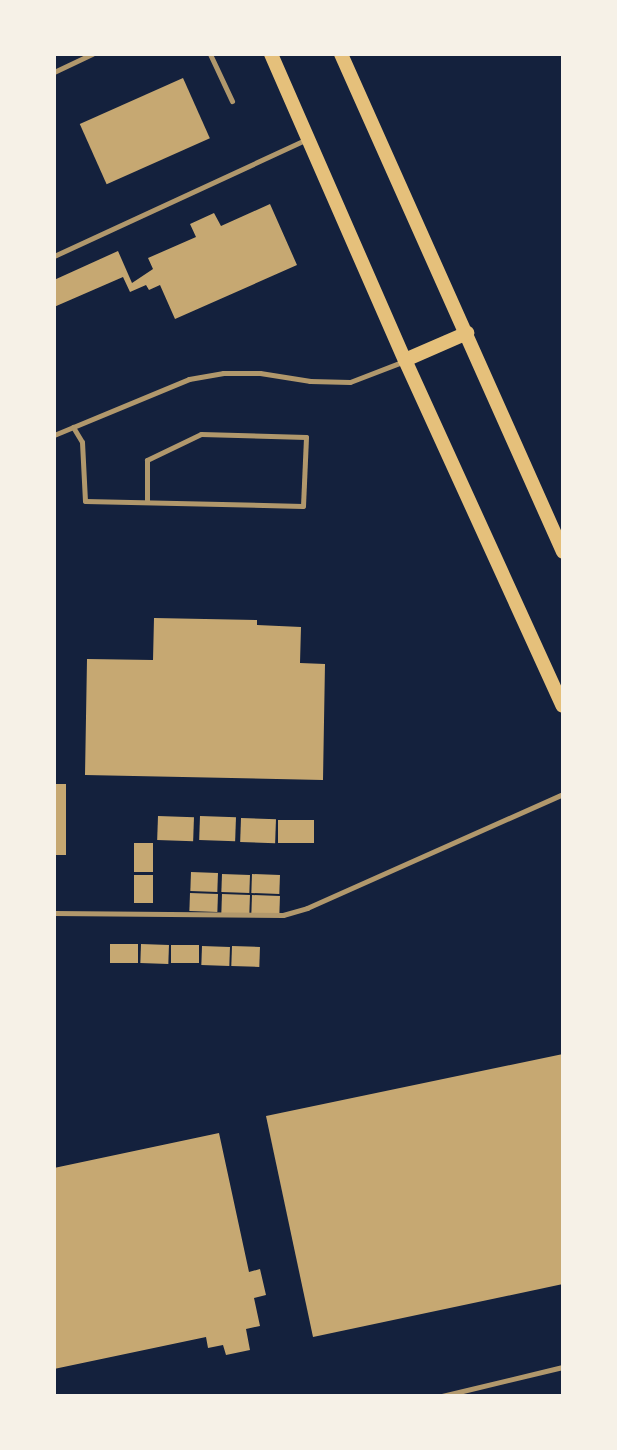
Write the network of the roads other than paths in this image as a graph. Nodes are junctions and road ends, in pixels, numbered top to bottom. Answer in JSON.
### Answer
{"nodes":[{"id":1,"x":92,"y":54,"type":"edge"},
{"id":2,"x":211,"y":54,"type":"edge"},
{"id":3,"x":271,"y":54,"type":"edge"},
{"id":4,"x":341,"y":54,"type":"edge"},
{"id":5,"x":54,"y":72,"type":"edge"},
{"id":6,"x":232,"y":101,"type":"dead end"},
{"id":7,"x":308,"y":138,"type":"junction"},
{"id":8,"x":54,"y":256,"type":"edge"},
{"id":9,"x":467,"y":333,"type":"junction"},
{"id":10,"x":405,"y":360,"type":"junction"},
{"id":11,"x":73,"y":427,"type":"junction"},
{"id":12,"x":54,"y":435,"type":"edge"},
{"id":13,"x":147,"y":501,"type":"junction"},
{"id":14,"x":563,"y":552,"type":"edge"},
{"id":15,"x":563,"y":706,"type":"edge"},
{"id":16,"x":563,"y":794,"type":"edge"},
{"id":17,"x":54,"y":913,"type":"edge"},
{"id":18,"x":563,"y":1367,"type":"edge"},
{"id":19,"x":442,"y":1396,"type":"edge"}],
"edges":[{"from":1,"to":5,"type":"lane"},
{"from":2,"to":6,"type":"lane"},
{"from":3,"to":7,"type":"main road"},
{"from":4,"to":9,"type":"main road"},
{"from":7,"to":8,"type":"lane"},
{"from":7,"to":10,"type":"main road"},
{"from":9,"to":10,"type":"main road"},
{"from":9,"to":14,"type":"main road"},
{"from":10,"to":11,"type":"lane"},
{"from":10,"to":15,"type":"main road"},
{"from":11,"to":12,"type":"lane"},
{"from":11,"to":13,"type":"lane"},
{"from":13,"to":13,"type":"lane"},
{"from":16,"to":17,"type":"lane"},
{"from":18,"to":19,"type":"lane"}]}
